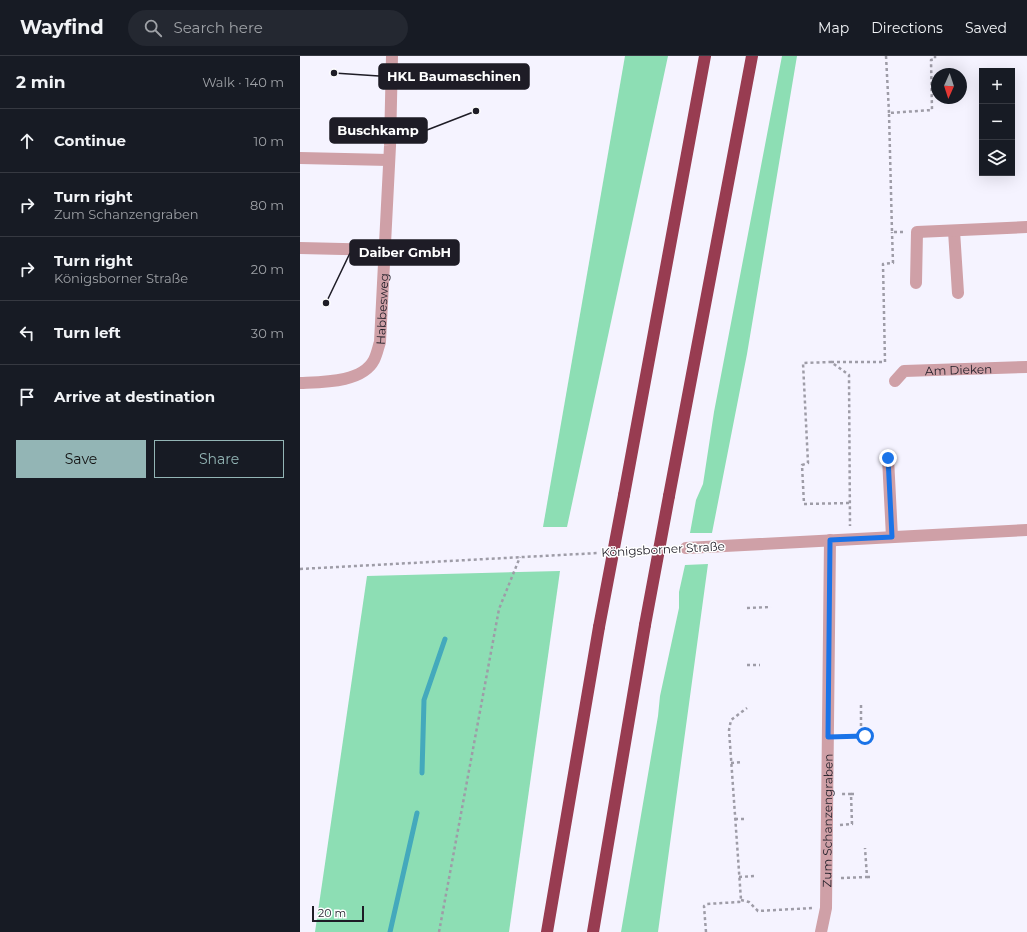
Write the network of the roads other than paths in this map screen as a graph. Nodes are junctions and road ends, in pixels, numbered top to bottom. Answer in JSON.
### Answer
{"nodes":[{"id":1,"x":392,"y":56,"type":"edge"},
{"id":2,"x":705,"y":56,"type":"edge"},
{"id":3,"x":752,"y":56,"type":"edge"},
{"id":4,"x":300,"y":158,"type":"edge"},
{"id":5,"x":389,"y":160,"type":"junction"},
{"id":6,"x":1027,"y":227,"type":"edge"},
{"id":7,"x":954,"y":231,"type":"junction"},
{"id":8,"x":300,"y":248,"type":"edge"},
{"id":9,"x":384,"y":250,"type":"junction"},
{"id":10,"x":916,"y":283,"type":"dead end"},
{"id":11,"x":958,"y":293,"type":"dead end"},
{"id":12,"x":1027,"y":367,"type":"edge"},
{"id":13,"x":895,"y":380,"type":"dead end"},
{"id":14,"x":300,"y":383,"type":"edge"},
{"id":15,"x":888,"y":458,"type":"dead end"},
{"id":16,"x":1027,"y":530,"type":"edge"},
{"id":17,"x":892,"y":537,"type":"junction"},
{"id":18,"x":830,"y":540,"type":"junction"},
{"id":19,"x":686,"y":548,"type":"dead end"},
{"id":20,"x":547,"y":932,"type":"edge"},
{"id":21,"x":593,"y":932,"type":"edge"},
{"id":22,"x":821,"y":932,"type":"edge"}],
"edges":[{"from":1,"to":5,"type":"street","name":"Habbesweg"},
{"from":2,"to":20,"type":"highway","bridge":true},
{"from":3,"to":21,"type":"highway","bridge":true},
{"from":4,"to":5,"type":"street"},
{"from":5,"to":9,"type":"street","name":"Habbesweg"},
{"from":6,"to":7,"type":"street"},
{"from":7,"to":10,"type":"street"},
{"from":7,"to":11,"type":"street"},
{"from":8,"to":9,"type":"street"},
{"from":9,"to":14,"type":"street","name":"Habbesweg"},
{"from":12,"to":13,"type":"street","name":"Am Dieken"},
{"from":15,"to":17,"type":"street"},
{"from":16,"to":17,"type":"street","name":"Königsborner Straße"},
{"from":17,"to":18,"type":"street","name":"Königsborner Straße"},
{"from":18,"to":19,"type":"street","name":"Königsborner Straße"},
{"from":18,"to":22,"type":"street","name":"Zum Schanzengraben"}]}
